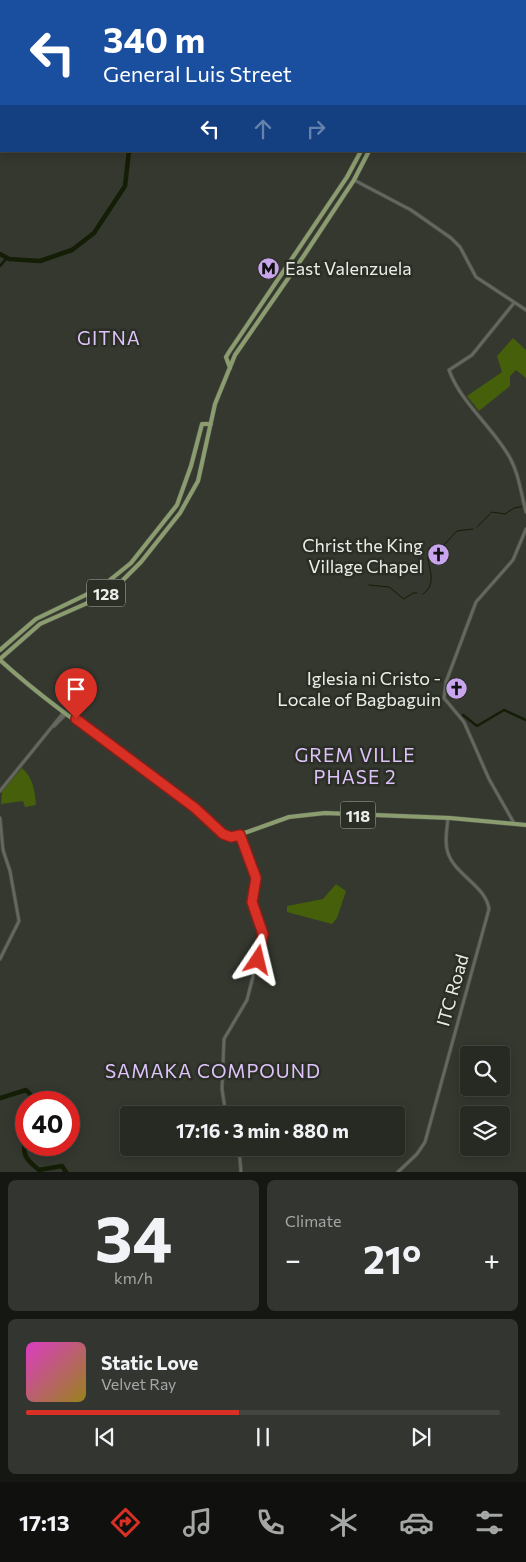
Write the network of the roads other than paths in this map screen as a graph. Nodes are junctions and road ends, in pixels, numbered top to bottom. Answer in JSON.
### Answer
{"nodes":[{"id":1,"x":360,"y":152,"type":"edge"},
{"id":2,"x":368,"y":152,"type":"edge"},
{"id":3,"x":354,"y":180,"type":"junction"},
{"id":4,"x":310,"y":232,"type":"junction"},
{"id":5,"x":316,"y":236,"type":"junction"},
{"id":6,"x":514,"y":303,"type":"junction"},
{"id":7,"x":259,"y":307,"type":"junction"},
{"id":8,"x":526,"y":310,"type":"edge"},
{"id":9,"x":265,"y":311,"type":"junction"},
{"id":10,"x":230,"y":368,"type":"junction"},
{"id":11,"x":211,"y":424,"type":"junction"},
{"id":12,"x":181,"y":494,"type":"junction"},
{"id":13,"x":190,"y":499,"type":"junction"},
{"id":14,"x":524,"y":506,"type":"edge"},
{"id":15,"x":526,"y":512,"type":"edge"},
{"id":16,"x":526,"y":529,"type":"edge"},
{"id":17,"x":73,"y":601,"type":"junction"},
{"id":18,"x":76,"y":608,"type":"junction"},
{"id":19,"x":1,"y":656,"type":"edge"},
{"id":20,"x":66,"y":712,"type":"junction"},
{"id":21,"x":0,"y":791,"type":"edge"},
{"id":22,"x":0,"y":818,"type":"edge"},
{"id":23,"x":448,"y":818,"type":"junction"},
{"id":24,"x":515,"y":824,"type":"junction"},
{"id":25,"x":526,"y":825,"type":"edge"},
{"id":26,"x":240,"y":835,"type":"junction"},
{"id":27,"x":0,"y":959,"type":"edge"},
{"id":28,"x":225,"y":1106,"type":"edge"},
{"id":29,"x":239,"y":1156,"type":"edge"},
{"id":30,"x":241,"y":1172,"type":"edge"},
{"id":31,"x":398,"y":1172,"type":"edge"}],
"edges":[{"from":1,"to":4,"type":"main road"},
{"from":2,"to":3,"type":"main road","number":"128"},
{"from":3,"to":5,"type":"main road","number":"128"},
{"from":3,"to":6,"type":"street"},
{"from":4,"to":5,"type":"main road"},
{"from":4,"to":7,"type":"main road"},
{"from":5,"to":9,"type":"main road","number":"128"},
{"from":6,"to":8,"type":"street"},
{"from":6,"to":14,"type":"street"},
{"from":7,"to":9,"type":"main road"},
{"from":7,"to":10,"type":"main road"},
{"from":9,"to":10,"type":"main road","number":"128"},
{"from":10,"to":11,"type":"main road","number":"128"},
{"from":11,"to":12,"type":"main road","number":"128"},
{"from":11,"to":13,"type":"main road","number":"128"},
{"from":12,"to":13,"type":"main road"},
{"from":12,"to":17,"type":"main road","number":"128"},
{"from":13,"to":18,"type":"main road","number":"128"},
{"from":14,"to":15,"type":"street"},
{"from":16,"to":24,"type":"street"},
{"from":17,"to":18,"type":"main road"},
{"from":17,"to":19,"type":"main road","number":"128"},
{"from":18,"to":19,"type":"main road","number":"128"},
{"from":19,"to":20,"type":"main road"},
{"from":20,"to":21,"type":"street"},
{"from":20,"to":26,"type":"main road"},
{"from":22,"to":27,"type":"street"},
{"from":23,"to":24,"type":"main road","number":"118"},
{"from":23,"to":26,"type":"main road","number":"118"},
{"from":23,"to":31,"type":"street","name":"ITC Road"},
{"from":24,"to":25,"type":"main road","number":"118"},
{"from":26,"to":28,"type":"street"},
{"from":29,"to":30,"type":"street"}]}
